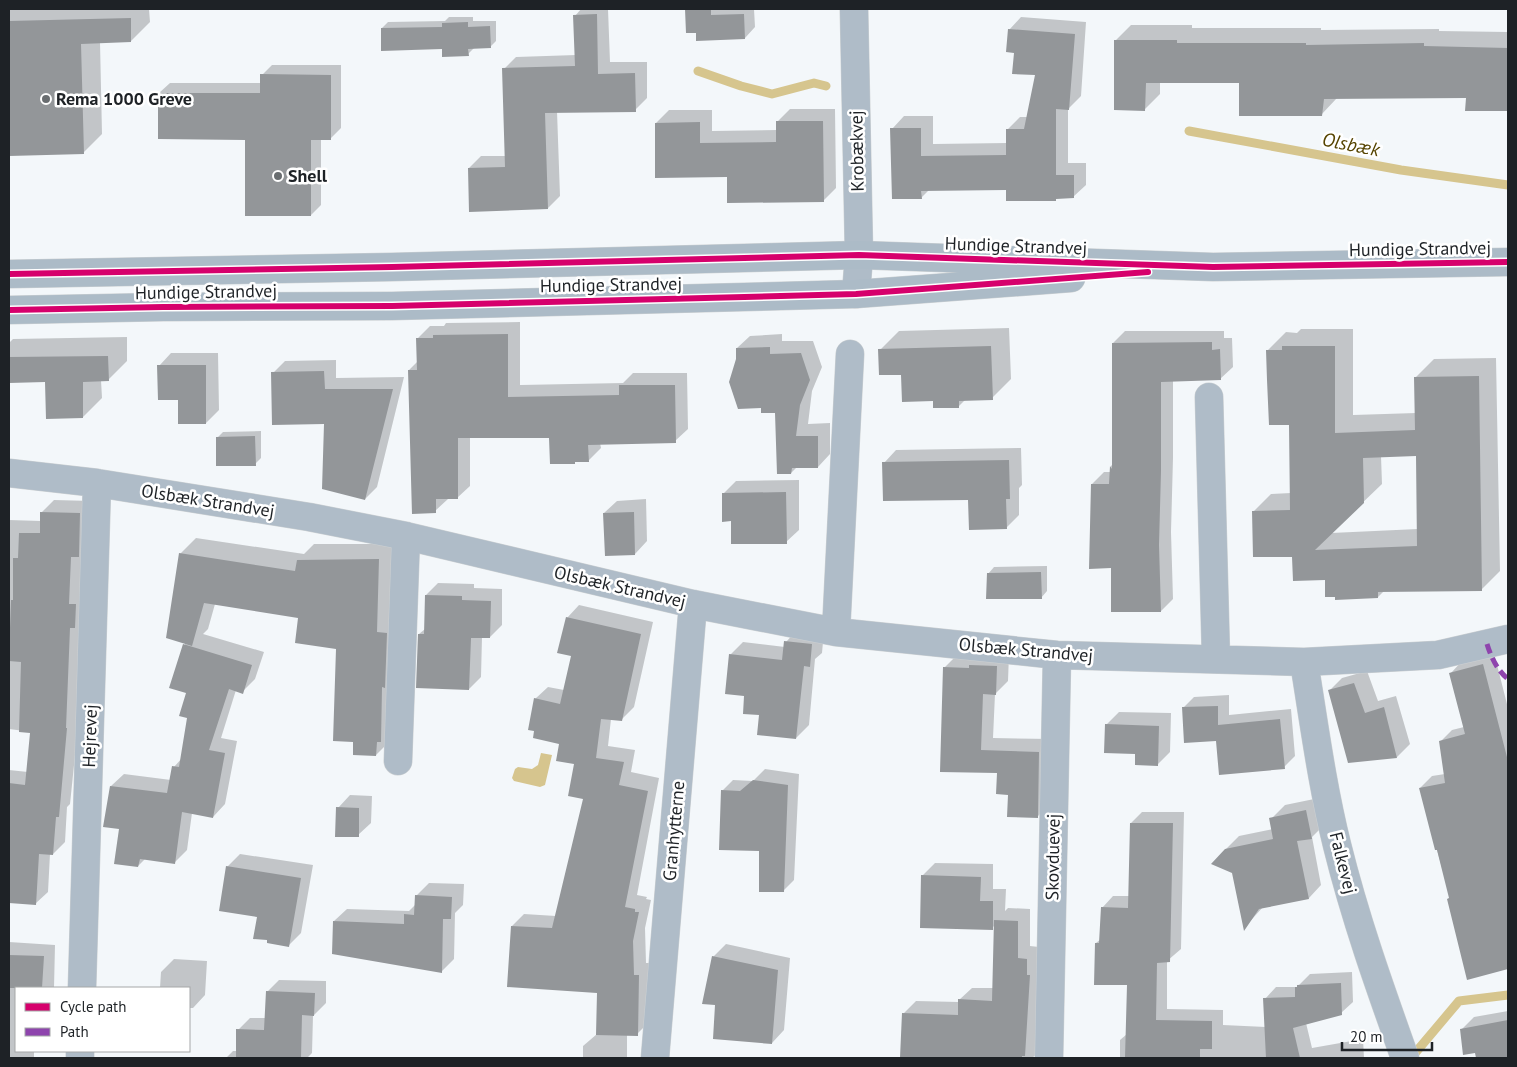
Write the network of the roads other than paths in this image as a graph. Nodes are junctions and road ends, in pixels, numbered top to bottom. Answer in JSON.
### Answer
{"nodes":[{"id":1,"x":854,"y":9,"type":"edge"},
{"id":2,"x":859,"y":256,"type":"junction"},
{"id":3,"x":1508,"y":262,"type":"edge"},
{"id":4,"x":1213,"y":267,"type":"junction"},
{"id":5,"x":9,"y":274,"type":"edge"},
{"id":6,"x":856,"y":294,"type":"junction"},
{"id":7,"x":9,"y":310,"type":"edge"},
{"id":8,"x":850,"y":354,"type":"dead end"},
{"id":9,"x":1209,"y":397,"type":"dead end"},
{"id":10,"x":9,"y":473,"type":"edge"},
{"id":11,"x":97,"y":483,"type":"junction"},
{"id":12,"x":406,"y":536,"type":"junction"},
{"id":13,"x":693,"y":604,"type":"junction"},
{"id":14,"x":836,"y":632,"type":"junction"},
{"id":15,"x":1508,"y":638,"type":"edge"},
{"id":16,"x":1057,"y":655,"type":"junction"},
{"id":17,"x":1216,"y":659,"type":"junction"},
{"id":18,"x":1304,"y":662,"type":"junction"},
{"id":19,"x":398,"y":761,"type":"dead end"},
{"id":20,"x":82,"y":987,"type":"edge"},
{"id":21,"x":655,"y":1058,"type":"edge"},
{"id":22,"x":1049,"y":1058,"type":"edge"},
{"id":23,"x":1405,"y":1058,"type":"edge"}],
"edges":[{"from":1,"to":2,"type":"street","name":"Krobækvej"},
{"from":2,"to":4,"type":"main road","name":"Hundige Strandvej"},
{"from":2,"to":5,"type":"main road","name":"Hundige Strandvej"},
{"from":2,"to":6,"type":"street","name":"Krobækvej"},
{"from":3,"to":4,"type":"main road","name":"Hundige Strandvej"},
{"from":4,"to":6,"type":"main road","name":"Hundige Strandvej"},
{"from":6,"to":7,"type":"main road","name":"Hundige Strandvej"},
{"from":8,"to":14,"type":"street"},
{"from":9,"to":17,"type":"street"},
{"from":10,"to":11,"type":"street","name":"Olsbæk Strandvej"},
{"from":11,"to":12,"type":"street","name":"Olsbæk Strandvej"},
{"from":11,"to":20,"type":"street","name":"Hejrevej"},
{"from":12,"to":13,"type":"street","name":"Olsbæk Strandvej"},
{"from":12,"to":19,"type":"street"},
{"from":13,"to":14,"type":"street","name":"Olsbæk Strandvej"},
{"from":13,"to":21,"type":"street","name":"Granhytterne"},
{"from":14,"to":16,"type":"street","name":"Olsbæk Strandvej"},
{"from":15,"to":18,"type":"street","name":"Olsbæk Strandvej"},
{"from":16,"to":17,"type":"street","name":"Olsbæk Strandvej"},
{"from":16,"to":22,"type":"street","name":"Skovduevej"},
{"from":17,"to":18,"type":"street","name":"Olsbæk Strandvej"},
{"from":18,"to":23,"type":"street","name":"Falkevej"}]}
